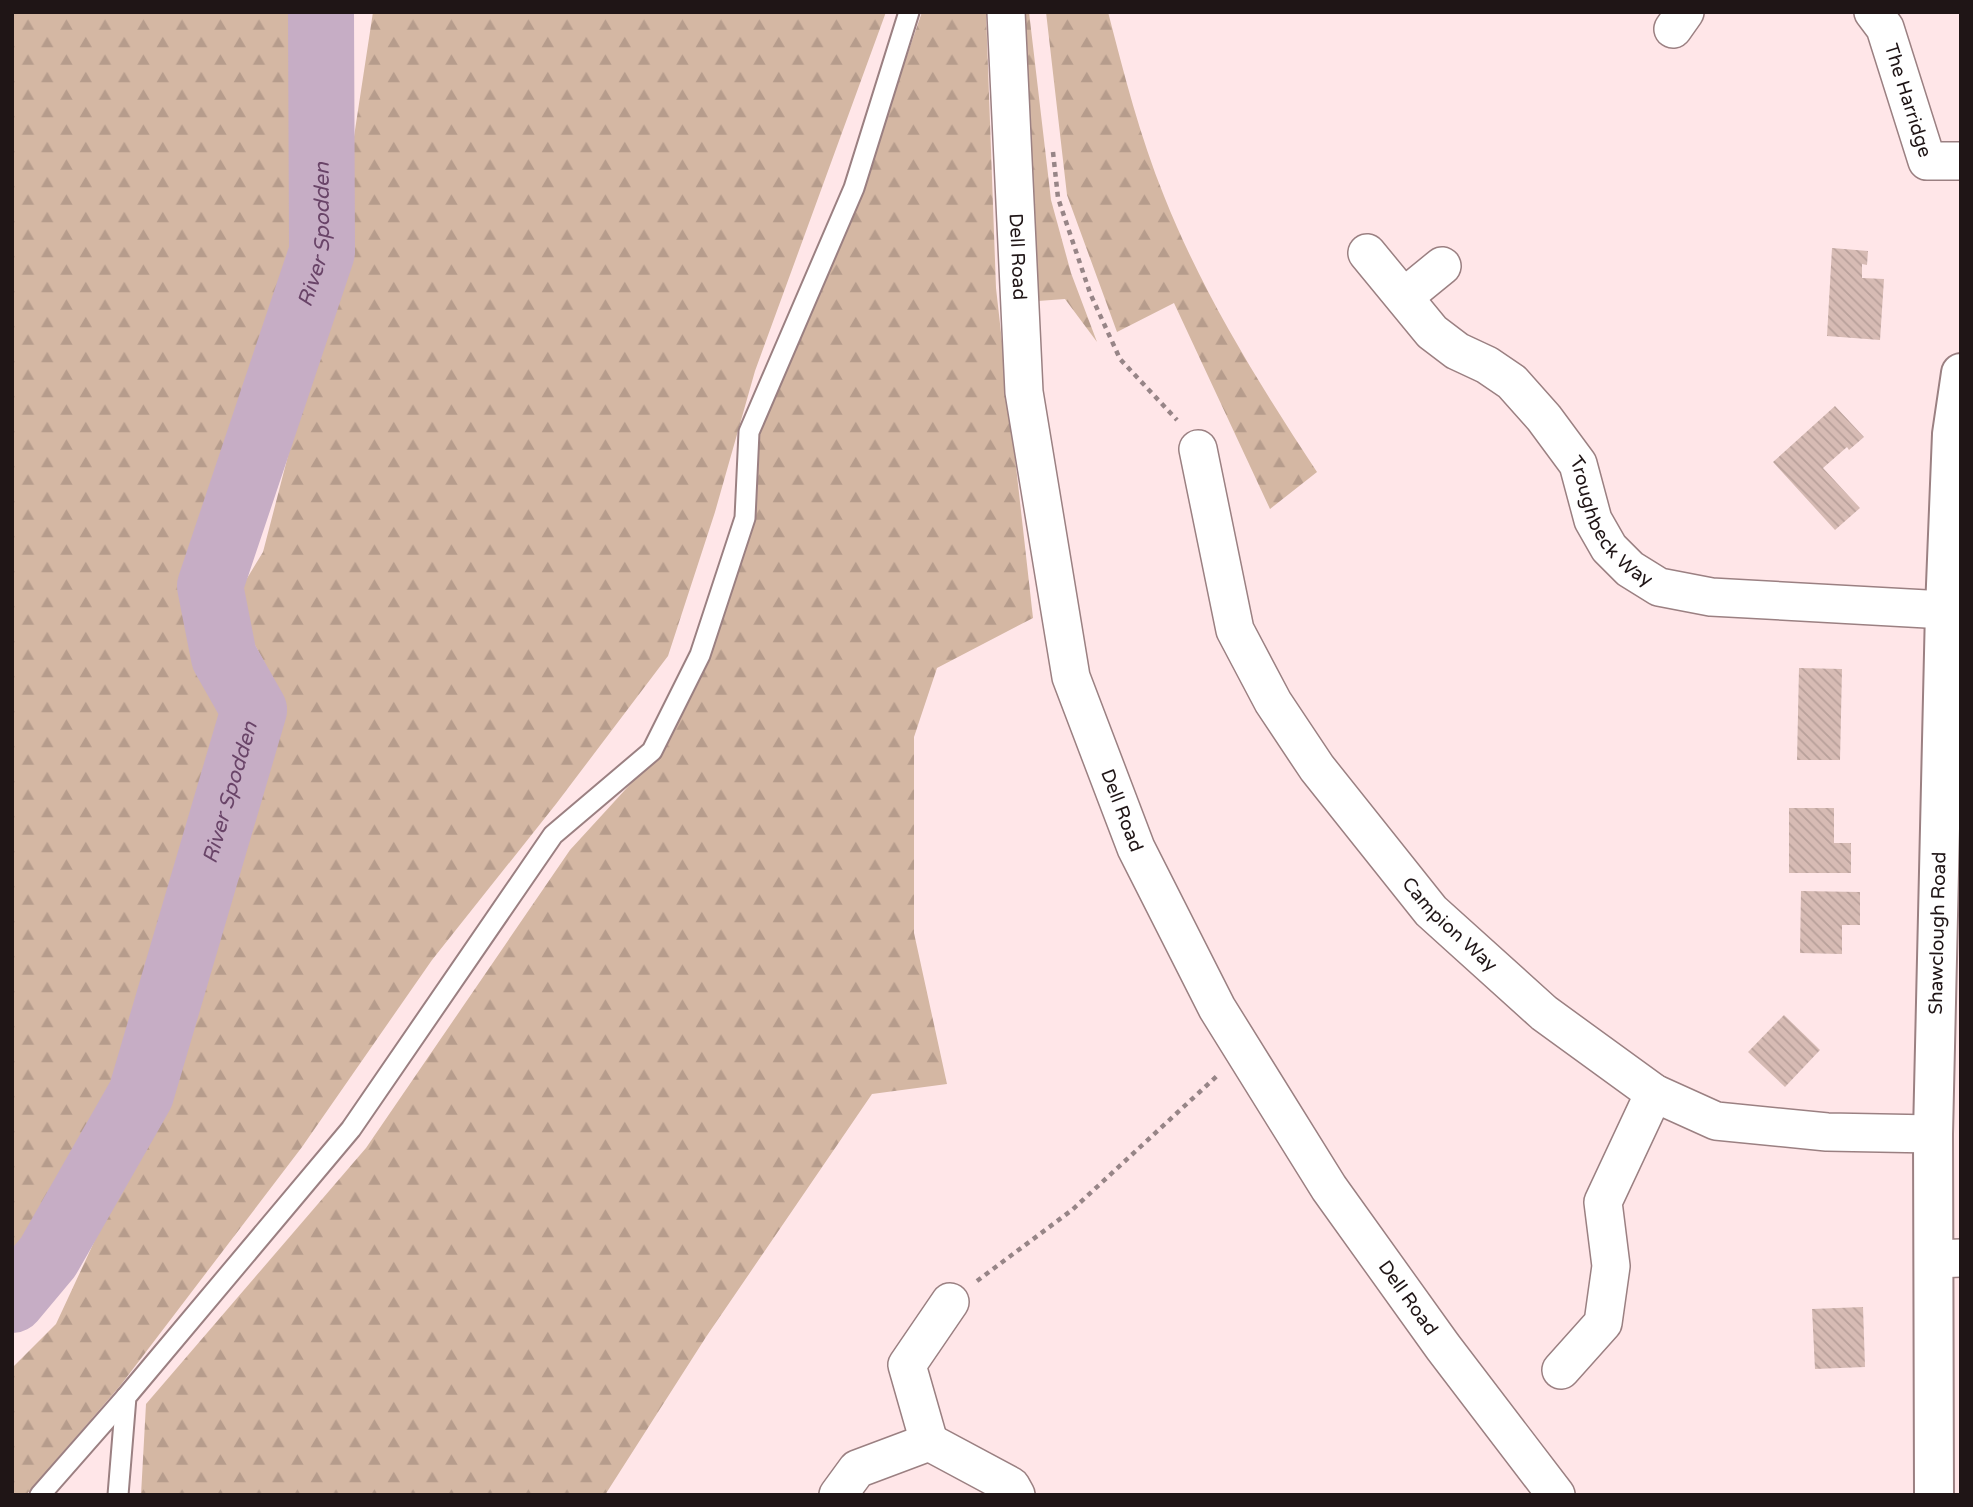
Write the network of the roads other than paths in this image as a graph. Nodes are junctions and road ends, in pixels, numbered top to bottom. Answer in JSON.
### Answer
{"nodes":[{"id":1,"x":909,"y":12,"type":"edge"},
{"id":2,"x":1006,"y":12,"type":"edge"},
{"id":3,"x":1873,"y":12,"type":"edge"},
{"id":4,"x":1961,"y":161,"type":"edge"},
{"id":5,"x":1367,"y":253,"type":"dead end"},
{"id":6,"x":1442,"y":266,"type":"dead end"},
{"id":7,"x":1404,"y":297,"type":"junction"},
{"id":8,"x":1961,"y":373,"type":"edge"},
{"id":9,"x":1956,"y":434,"type":"edge"},
{"id":10,"x":1198,"y":449,"type":"road end"},
{"id":11,"x":1945,"y":610,"type":"junction"},
{"id":12,"x":1654,"y":1093,"type":"junction"},
{"id":13,"x":1933,"y":1134,"type":"junction"},
{"id":14,"x":1947,"y":1258,"type":"edge"},
{"id":15,"x":950,"y":1302,"type":"road end"},
{"id":16,"x":1562,"y":1370,"type":"dead end"},
{"id":17,"x":126,"y":1397,"type":"junction"},
{"id":18,"x":929,"y":1441,"type":"junction"},
{"id":19,"x":40,"y":1495,"type":"edge"},
{"id":20,"x":118,"y":1495,"type":"edge"},
{"id":21,"x":838,"y":1495,"type":"edge"},
{"id":22,"x":1016,"y":1495,"type":"edge"},
{"id":23,"x":1556,"y":1495,"type":"edge"},
{"id":24,"x":1934,"y":1495,"type":"edge"}],
"edges":[{"from":1,"to":17,"type":"lane"},
{"from":2,"to":23,"type":"street","name":"Dell Road"},
{"from":3,"to":4,"type":"street","name":"The Harridge"},
{"from":5,"to":7,"type":"street","name":"Troughbeck Way"},
{"from":6,"to":7,"type":"street"},
{"from":7,"to":11,"type":"street","name":"Troughbeck Way"},
{"from":8,"to":9,"type":"main road","name":"Shawclough Road"},
{"from":9,"to":11,"type":"main road","name":"Shawclough Road"},
{"from":10,"to":12,"type":"street","name":"Campion Way"},
{"from":11,"to":13,"type":"main road","name":"Shawclough Road"},
{"from":12,"to":13,"type":"street","name":"Campion Way"},
{"from":12,"to":16,"type":"street"},
{"from":13,"to":14,"type":"main road","name":"Shawclough Road"},
{"from":14,"to":24,"type":"main road","name":"Shawclough Road"},
{"from":15,"to":18,"type":"street"},
{"from":17,"to":19,"type":"lane"},
{"from":17,"to":20,"type":"lane"},
{"from":18,"to":21,"type":"street"},
{"from":18,"to":22,"type":"street"}]}
